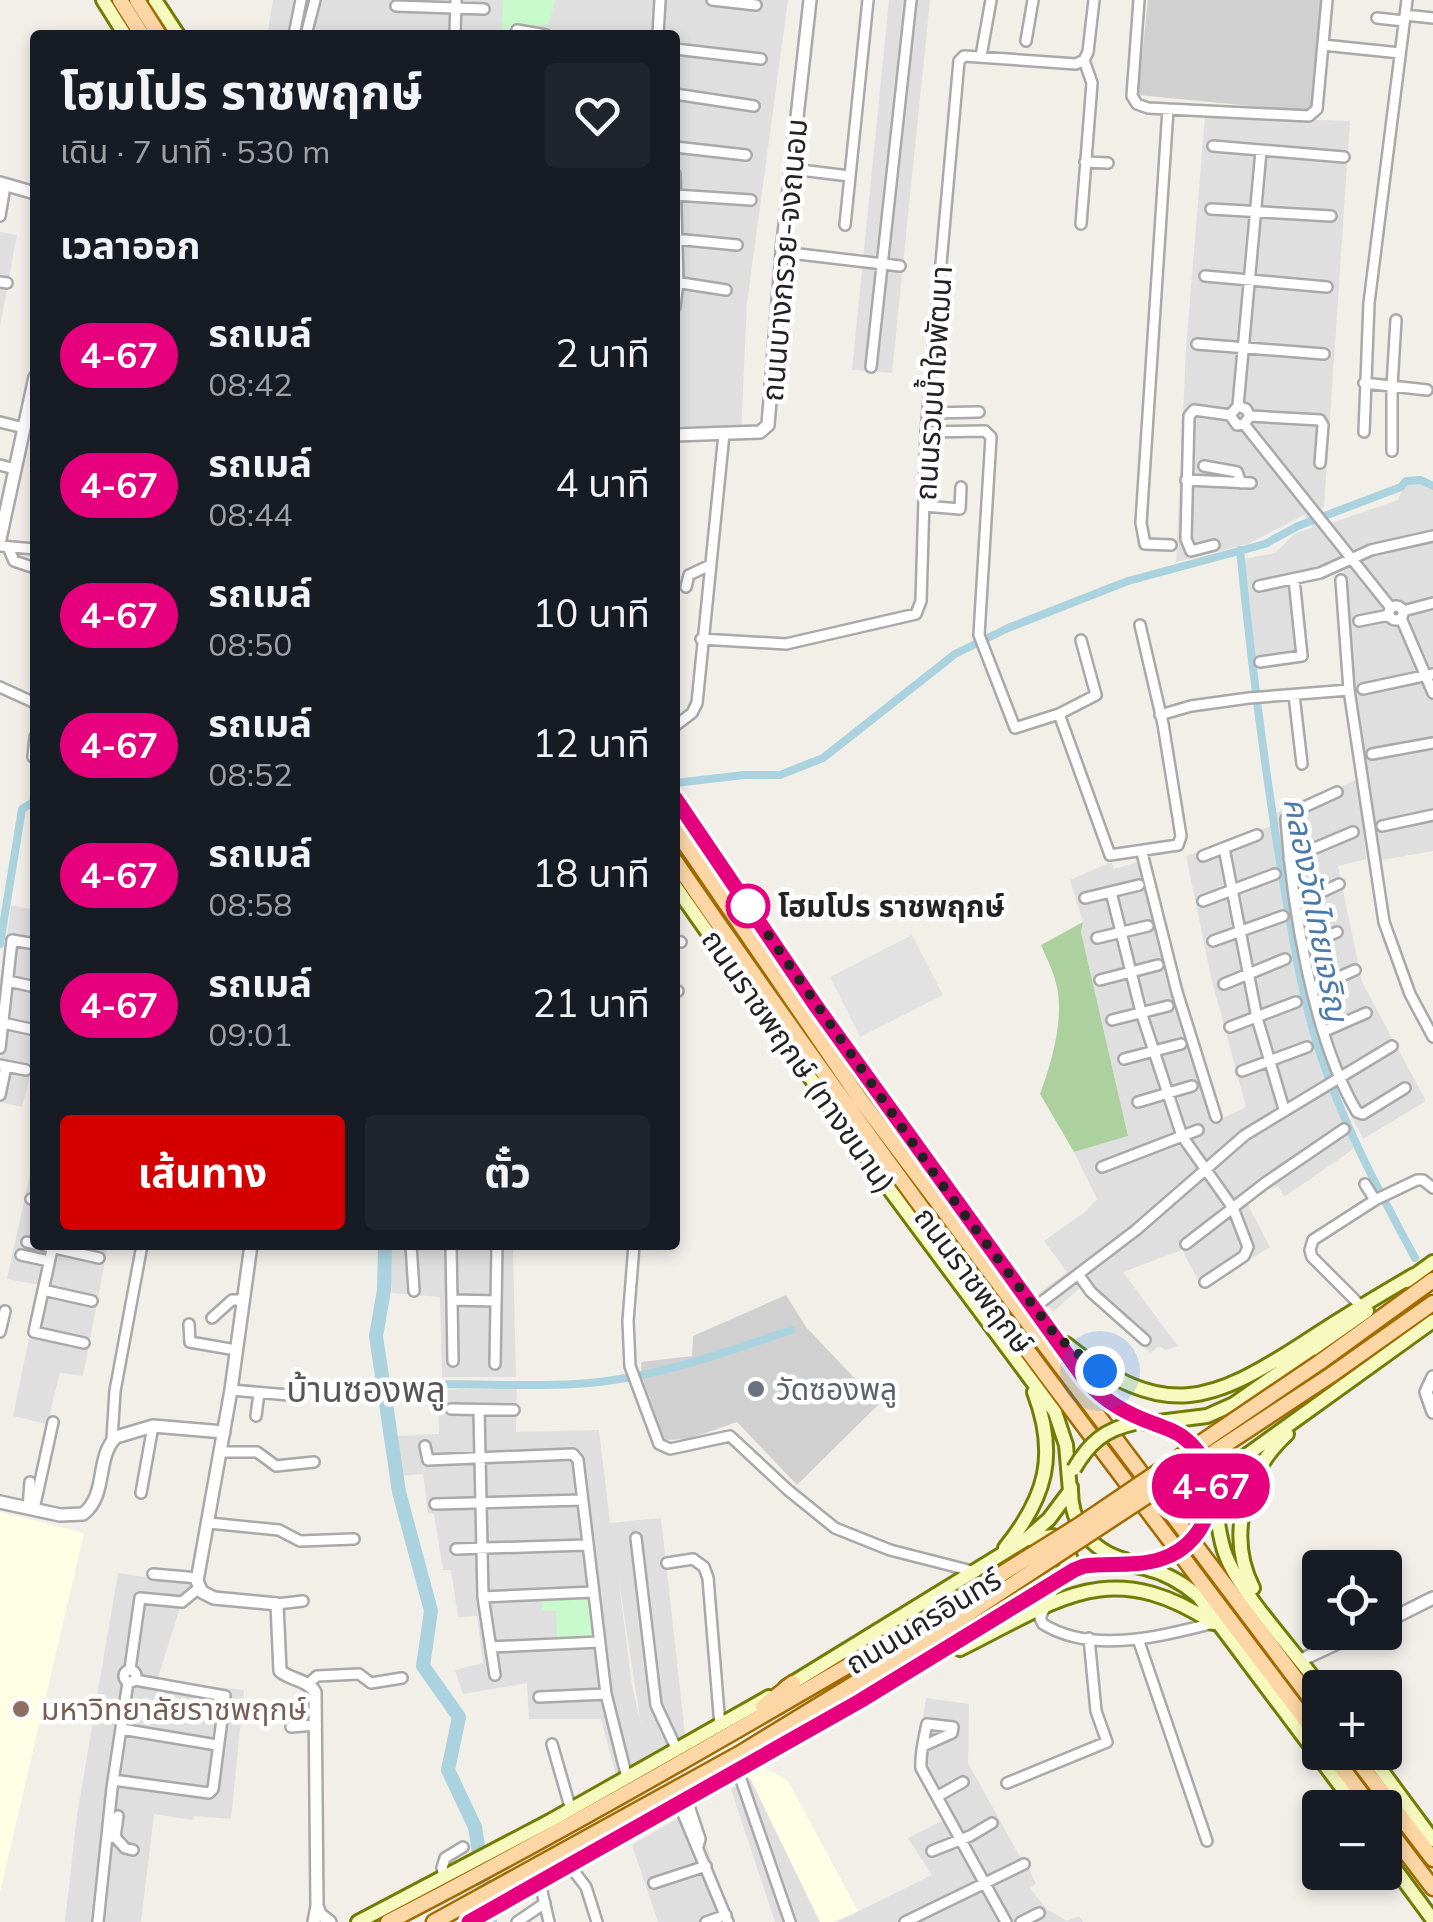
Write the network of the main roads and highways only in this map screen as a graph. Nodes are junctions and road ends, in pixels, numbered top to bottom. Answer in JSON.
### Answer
{"nodes":[{"id":1,"x":102,"y":0,"type":"edge"},
{"id":2,"x":120,"y":0,"type":"edge"},
{"id":3,"x":137,"y":0,"type":"edge"},
{"id":4,"x":155,"y":0,"type":"edge"},
{"id":5,"x":122,"y":30,"type":"edge"},
{"id":6,"x":139,"y":30,"type":"edge"},
{"id":7,"x":157,"y":30,"type":"edge"},
{"id":8,"x":175,"y":30,"type":"edge"},
{"id":9,"x":680,"y":805,"type":"edge"},
{"id":10,"x":680,"y":836,"type":"edge"},
{"id":11,"x":680,"y":868,"type":"edge"},
{"id":12,"x":681,"y":902,"type":"edge"},
{"id":13,"x":760,"y":955,"type":"junction"},
{"id":14,"x":816,"y":1006,"type":"junction"},
{"id":15,"x":792,"y":1032,"type":"junction"},
{"id":16,"x":815,"y":1085,"type":"junction"},
{"id":17,"x":1433,"y":1262,"type":"edge"},
{"id":18,"x":1414,"y":1276,"type":"junction"},
{"id":19,"x":1433,"y":1280,"type":"edge"},
{"id":20,"x":1433,"y":1303,"type":"edge"},
{"id":21,"x":1433,"y":1321,"type":"edge"},
{"id":22,"x":1056,"y":1336,"type":"junction"},
{"id":23,"x":1030,"y":1380,"type":"junction"},
{"id":24,"x":1234,"y":1404,"type":"junction"},
{"id":25,"x":1318,"y":1404,"type":"junction"},
{"id":26,"x":1153,"y":1424,"type":"junction"},
{"id":27,"x":1259,"y":1446,"type":"junction"},
{"id":28,"x":1070,"y":1491,"type":"junction"},
{"id":29,"x":1213,"y":1503,"type":"junction"},
{"id":30,"x":1026,"y":1540,"type":"junction"},
{"id":31,"x":996,"y":1560,"type":"junction"},
{"id":32,"x":1137,"y":1563,"type":"junction"},
{"id":33,"x":1060,"y":1577,"type":"junction"},
{"id":34,"x":1268,"y":1616,"type":"junction"},
{"id":35,"x":1220,"y":1627,"type":"junction"},
{"id":36,"x":1308,"y":1670,"type":"edge"},
{"id":37,"x":793,"y":1683,"type":"joint"},
{"id":38,"x":890,"y":1684,"type":"junction"},
{"id":39,"x":1302,"y":1687,"type":"edge"},
{"id":40,"x":1302,"y":1715,"type":"edge"},
{"id":41,"x":724,"y":1731,"type":"junction"},
{"id":42,"x":1365,"y":1770,"type":"edge"},
{"id":43,"x":1382,"y":1770,"type":"edge"},
{"id":44,"x":1390,"y":1780,"type":"junction"},
{"id":45,"x":1343,"y":1790,"type":"edge"},
{"id":46,"x":1433,"y":1826,"type":"edge"},
{"id":47,"x":1433,"y":1840,"type":"edge"},
{"id":48,"x":1402,"y":1847,"type":"edge"},
{"id":49,"x":1433,"y":1860,"type":"edge"},
{"id":50,"x":1402,"y":1867,"type":"edge"},
{"id":51,"x":1402,"y":1878,"type":"edge"},
{"id":52,"x":1433,"y":1888,"type":"edge"},
{"id":53,"x":1433,"y":1908,"type":"edge"},
{"id":54,"x":472,"y":1920,"type":"edge"},
{"id":55,"x":1433,"y":1920,"type":"edge"},
{"id":56,"x":358,"y":1922,"type":"edge"},
{"id":57,"x":388,"y":1922,"type":"edge"},
{"id":58,"x":434,"y":1922,"type":"edge"}],
"edges":[{"from":1,"to":5,"type":"main road"},
{"from":2,"to":6,"type":"main road"},
{"from":3,"to":7,"type":"main road"},
{"from":4,"to":8,"type":"main road"},
{"from":9,"to":14,"type":"main road","name":"ถนนราชพฤกษ์ (ทางขนาน)"},
{"from":10,"to":13,"type":"main road","name":"ถนนราชพฤกษ์"},
{"from":11,"to":15,"type":"main road","name":"ถนนราชพฤกษ์"},
{"from":12,"to":16,"type":"main road","name":"ถนนราชพฤกษ์ (ทางขนาน)"},
{"from":13,"to":14,"type":"main road"},
{"from":13,"to":39,"type":"main road","name":"ถนนราชพฤกษ์"},
{"from":14,"to":22,"type":"main road","name":"ถนนราชพฤกษ์ (ทางขนาน)"},
{"from":15,"to":16,"type":"main road"},
{"from":15,"to":40,"type":"main road","name":"ถนนราชพฤกษ์"},
{"from":16,"to":23,"type":"main road","name":"ถนนราชพฤกษ์ (ทางขนาน)"},
{"from":17,"to":18,"type":"main road"},
{"from":18,"to":22,"type":"main road"},
{"from":18,"to":24,"type":"main road"},
{"from":19,"to":41,"type":"main road","name":"ถนนนครอินทร์","bridge":true},
{"from":20,"to":58,"type":"main road","name":"ถนนนครอินทร์","bridge":true},
{"from":21,"to":25,"type":"main road"},
{"from":22,"to":26,"type":"main road","name":"ถนนราชพฤกษ์ (ทางขนาน)"},
{"from":23,"to":28,"type":"main road","name":"ถนนราชพฤกษ์ (ทางขนาน)"},
{"from":23,"to":31,"type":"main road"},
{"from":24,"to":26,"type":"main road"},
{"from":24,"to":27,"type":"main road"},
{"from":25,"to":27,"type":"main road"},
{"from":25,"to":34,"type":"main road"},
{"from":26,"to":28,"type":"main road","bridge":true},
{"from":26,"to":29,"type":"main road"},
{"from":27,"to":29,"type":"main road"},
{"from":28,"to":30,"type":"main road","name":"ถนนนครอินทร์"},
{"from":28,"to":32,"type":"main road"},
{"from":29,"to":32,"type":"main road","bridge":true},
{"from":29,"to":34,"type":"main road"},
{"from":30,"to":31,"type":"main road","name":"ถนนนครอินทร์"},
{"from":30,"to":33,"type":"main road"},
{"from":31,"to":37,"type":"main road","name":"ถนนนครอินทร์"},
{"from":32,"to":33,"type":"main road","name":"ถนนนครอินทร์"},
{"from":32,"to":35,"type":"main road"},
{"from":33,"to":38,"type":"main road","name":"ถนนนครอินทร์"},
{"from":34,"to":36,"type":"main road"},
{"from":35,"to":38,"type":"main road"},
{"from":35,"to":45,"type":"main road"},
{"from":37,"to":41,"type":"main road"},
{"from":38,"to":54,"type":"main road","name":"ถนนนครอินทร์"},
{"from":41,"to":56,"type":"main road","name":"ถนนนครอินทร์"},
{"from":41,"to":57,"type":"main road","name":"ถนนนครอินทร์"},
{"from":42,"to":49,"type":"main road"},
{"from":43,"to":44,"type":"main road"},
{"from":44,"to":46,"type":"main road"},
{"from":44,"to":47,"type":"main road"},
{"from":48,"to":52,"type":"main road"},
{"from":50,"to":53,"type":"main road"},
{"from":51,"to":55,"type":"main road"}]}
